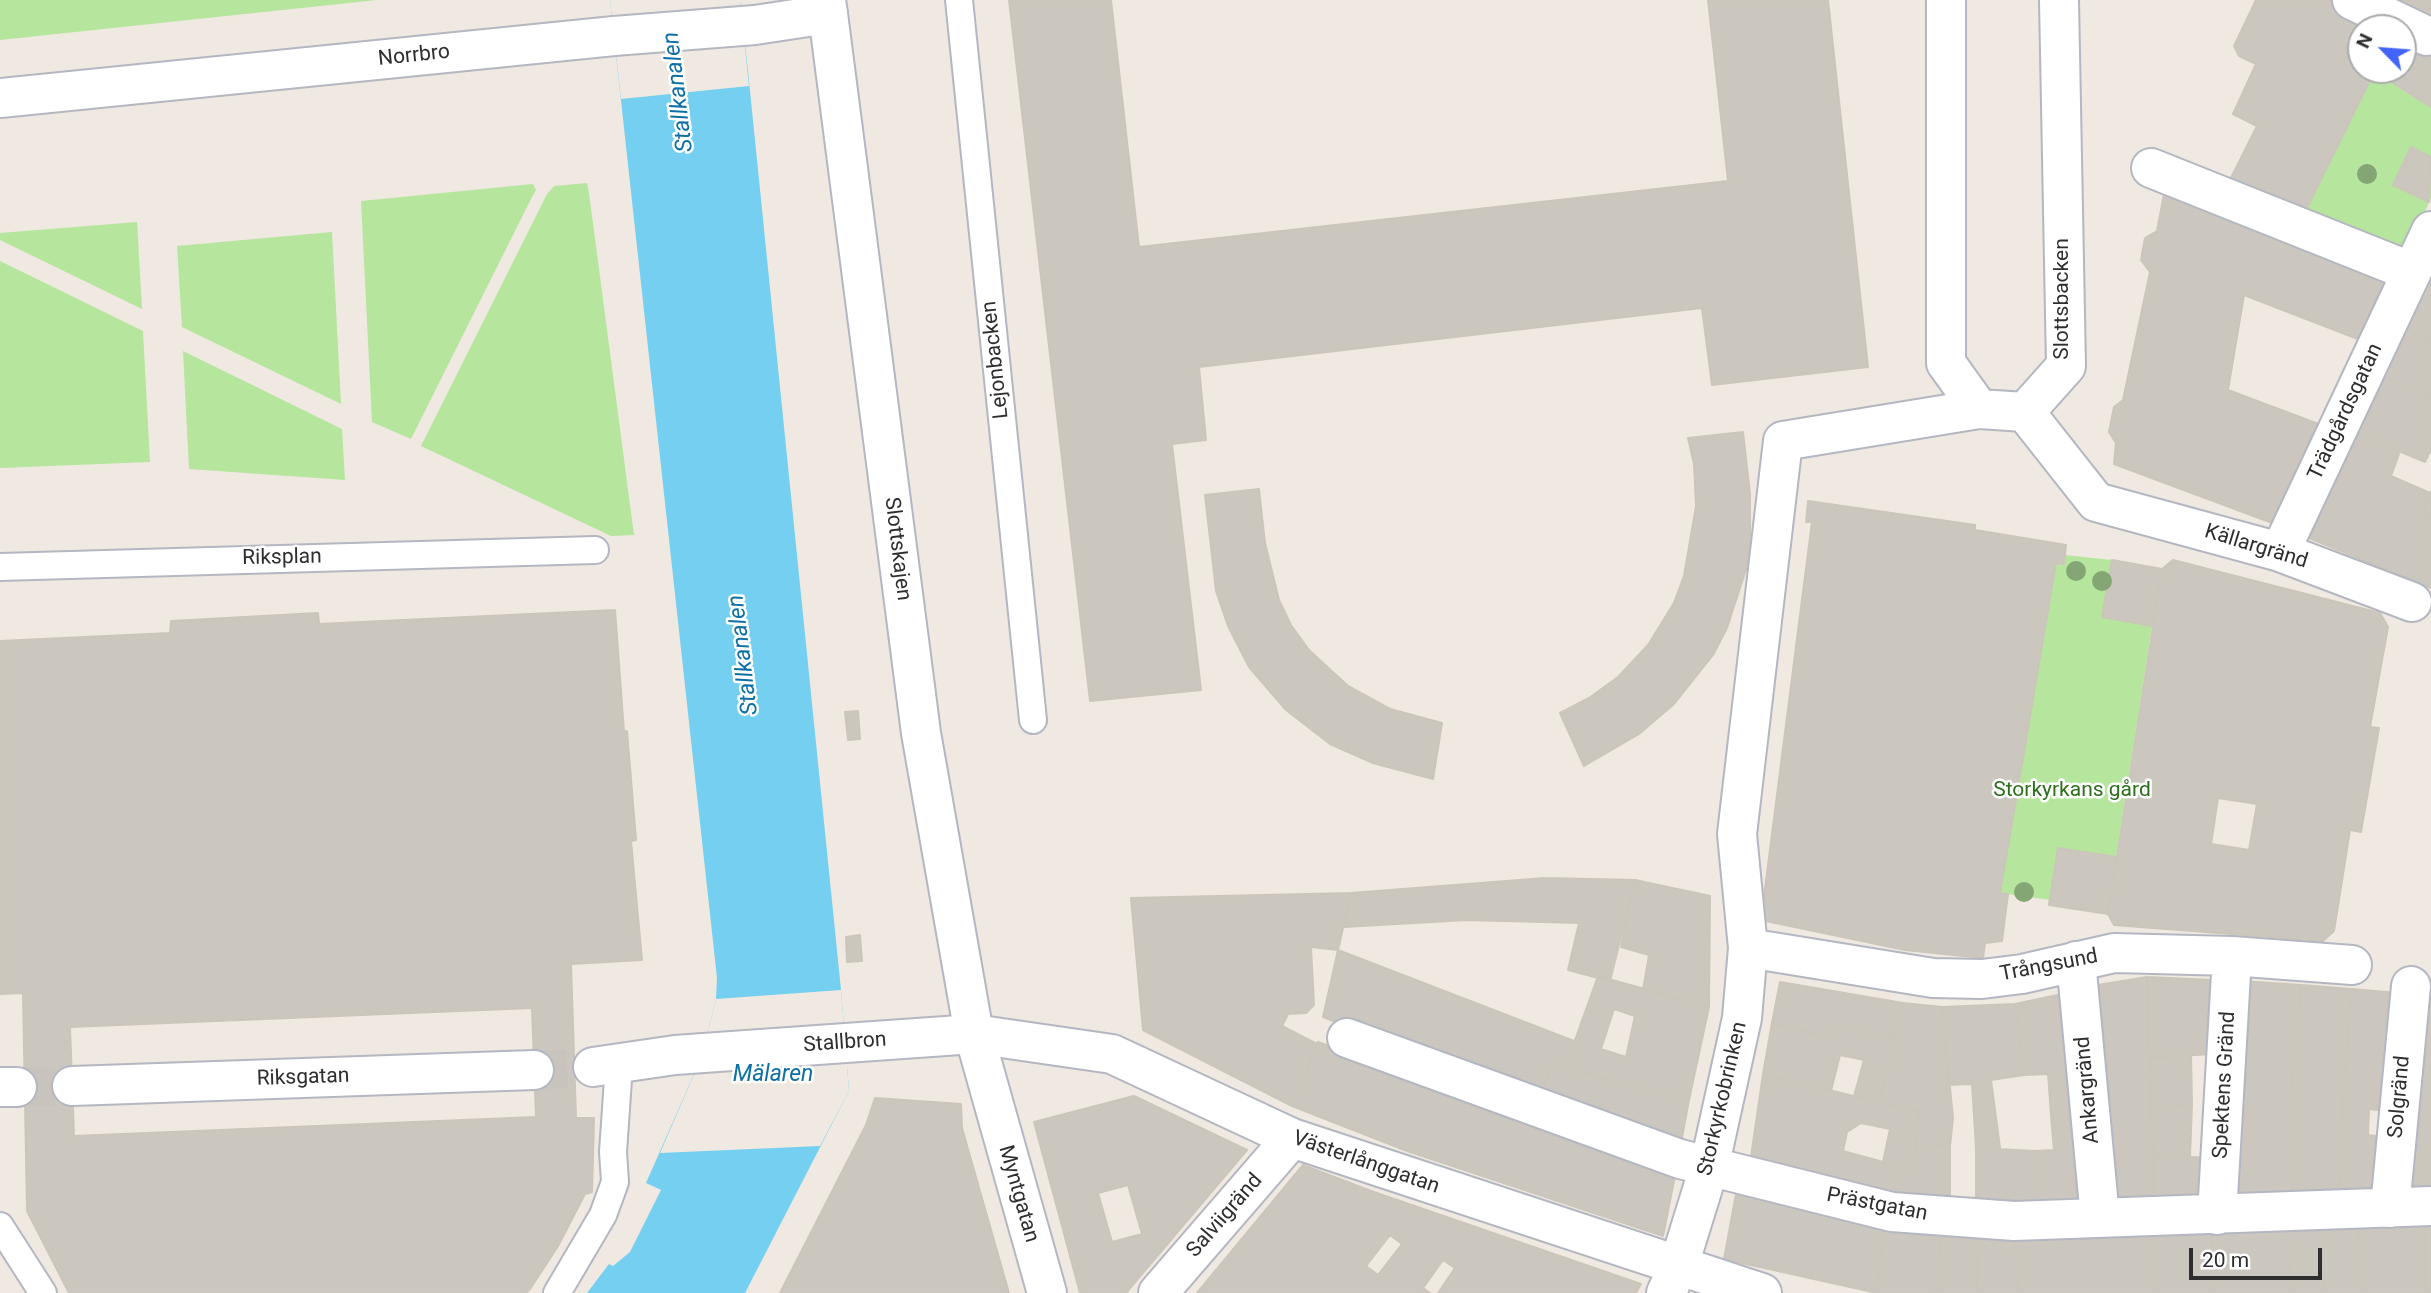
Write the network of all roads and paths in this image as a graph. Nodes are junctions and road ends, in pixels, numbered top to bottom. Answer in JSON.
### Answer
{"nodes":[{"id":1,"x":959,"y":0,"type":"edge"},
{"id":2,"x":1946,"y":0,"type":"edge"},
{"id":3,"x":2059,"y":0,"type":"edge"},
{"id":4,"x":2352,"y":0,"type":"edge"},
{"id":5,"x":827,"y":7,"type":"edge"},
{"id":6,"x":2427,"y":36,"type":"dead end"},
{"id":7,"x":0,"y":98,"type":"edge"},
{"id":8,"x":2151,"y":168,"type":"dead end"},
{"id":9,"x":2425,"y":249,"type":"edge"},
{"id":10,"x":1979,"y":409,"type":"junction"},
{"id":11,"x":2025,"y":412,"type":"junction"},
{"id":12,"x":595,"y":550,"type":"dead end"},
{"id":13,"x":2280,"y":552,"type":"junction"},
{"id":14,"x":0,"y":567,"type":"edge"},
{"id":15,"x":2412,"y":602,"type":"dead end"},
{"id":16,"x":1033,"y":720,"type":"dead end"},
{"id":17,"x":1748,"y":948,"type":"junction"},
{"id":18,"x":2232,"y":956,"type":"junction"},
{"id":19,"x":2076,"y":961,"type":"junction"},
{"id":20,"x":2352,"y":965,"type":"dead end"},
{"id":21,"x":2411,"y":986,"type":"dead end"},
{"id":22,"x":974,"y":1034,"type":"junction"},
{"id":23,"x":1348,"y":1038,"type":"dead end"},
{"id":24,"x":606,"y":1066,"type":"joint"},
{"id":25,"x":531,"y":1071,"type":"tunnel mouth"},
{"id":26,"x":81,"y":1086,"type":"tunnel mouth"},
{"id":27,"x":989,"y":1095,"type":"joint"},
{"id":28,"x":1292,"y":1138,"type":"junction"},
{"id":29,"x":1709,"y":1168,"type":"junction"},
{"id":30,"x":2431,"y":1206,"type":"edge"},
{"id":31,"x":2390,"y":1209,"type":"junction"},
{"id":32,"x":2217,"y":1215,"type":"junction"},
{"id":33,"x":2100,"y":1218,"type":"junction"},
{"id":34,"x":0,"y":1226,"type":"edge"},
{"id":35,"x":1672,"y":1281,"type":"edge"},
{"id":36,"x":43,"y":1293,"type":"edge"},
{"id":37,"x":557,"y":1293,"type":"edge"},
{"id":38,"x":1047,"y":1293,"type":"edge"},
{"id":39,"x":1158,"y":1293,"type":"edge"},
{"id":40,"x":1762,"y":1293,"type":"edge"}],
"edges":[{"from":1,"to":16,"type":"lane","name":"Lejonbacken"},
{"from":2,"to":10,"type":"street"},
{"from":3,"to":11,"type":"street","name":"Slottsbacken"},
{"from":4,"to":6,"type":"street"},
{"from":5,"to":7,"type":"street","name":"Norrbro"},
{"from":5,"to":22,"type":"street","name":"Slottskajen"},
{"from":8,"to":9,"type":"street","name":"Trädgårdsgatan"},
{"from":9,"to":13,"type":"street","name":"Trädgårdsgatan"},
{"from":10,"to":11,"type":"street"},
{"from":10,"to":17,"type":"street","name":"Storkyrkobrinken"},
{"from":11,"to":13,"type":"street","name":"Källargränd"},
{"from":12,"to":14,"type":"lane","name":"Riksplan"},
{"from":13,"to":15,"type":"street","name":"Källargränd"},
{"from":17,"to":19,"type":"street","name":"Trångsund"},
{"from":17,"to":29,"type":"street","name":"Storkyrkobrinken"},
{"from":18,"to":19,"type":"street","name":"Trångsund"},
{"from":18,"to":20,"type":"street","name":"Trångsund"},
{"from":18,"to":32,"type":"street","name":"Spektens Gränd"},
{"from":19,"to":33,"type":"street","name":"Ankargränd"},
{"from":21,"to":31,"type":"street","name":"Solgränd"},
{"from":22,"to":24,"type":"street","name":"Stallbron"},
{"from":22,"to":27,"type":"street","name":"Slottskajen"},
{"from":22,"to":28,"type":"street","name":"Västerlånggatan"},
{"from":23,"to":29,"type":"street","name":"Prästgatan"},
{"from":24,"to":37,"type":"lane"},
{"from":25,"to":26,"type":"street","name":"Riksgatan"},
{"from":27,"to":38,"type":"street","name":"Myntgatan"},
{"from":28,"to":35,"type":"street","name":"Västerlånggatan"},
{"from":28,"to":39,"type":"street","name":"Salviigränd"},
{"from":29,"to":33,"type":"street","name":"Prästgatan"},
{"from":29,"to":35,"type":"street","name":"Storkyrkobrinken"},
{"from":30,"to":31,"type":"street","name":"Prästgatan"},
{"from":31,"to":32,"type":"street","name":"Prästgatan"},
{"from":32,"to":33,"type":"street","name":"Prästgatan"},
{"from":34,"to":36,"type":"lane"},
{"from":35,"to":40,"type":"street","name":"Västerlånggatan"}]}
